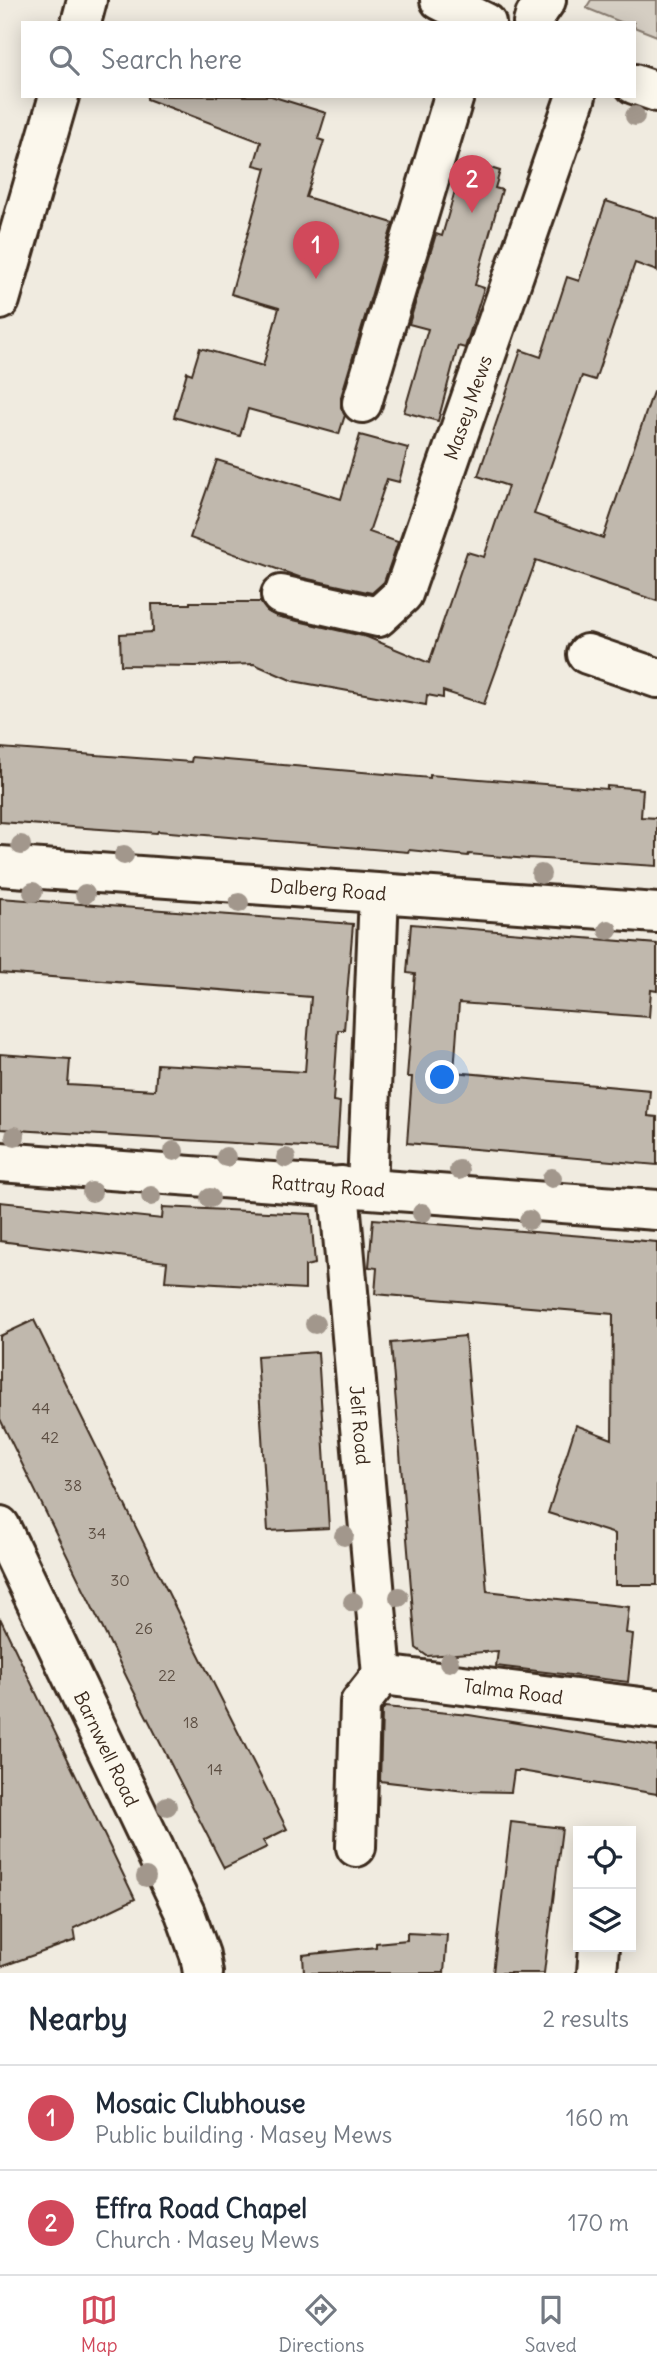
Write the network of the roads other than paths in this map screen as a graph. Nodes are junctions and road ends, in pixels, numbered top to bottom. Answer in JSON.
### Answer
{"nodes":[{"id":1,"x":87,"y":0,"type":"edge"},
{"id":2,"x":440,"y":0,"type":"edge"},
{"id":3,"x":546,"y":0,"type":"edge"},
{"id":4,"x":82,"y":21,"type":"edge"},
{"id":5,"x":480,"y":21,"type":"edge"},
{"id":6,"x":534,"y":21,"type":"edge"},
{"id":7,"x":636,"y":85,"type":"edge"},
{"id":8,"x":657,"y":92,"type":"edge"},
{"id":9,"x":58,"y":98,"type":"edge"},
{"id":10,"x":453,"y":98,"type":"edge"},
{"id":11,"x":575,"y":98,"type":"edge"},
{"id":12,"x":0,"y":300,"type":"edge"},
{"id":13,"x":362,"y":403,"type":"dead end"},
{"id":14,"x":281,"y":595,"type":"dead end"},
{"id":15,"x":587,"y":654,"type":"dead end"},
{"id":16,"x":657,"y":678,"type":"edge"},
{"id":17,"x":0,"y":866,"type":"edge"},
{"id":18,"x":379,"y":894,"type":"junction"},
{"id":19,"x":657,"y":913,"type":"edge"},
{"id":20,"x":0,"y":1162,"type":"edge"},
{"id":21,"x":354,"y":1187,"type":"junction"},
{"id":22,"x":657,"y":1210,"type":"edge"},
{"id":23,"x":0,"y":1526,"type":"edge"},
{"id":24,"x":381,"y":1670,"type":"junction"},
{"id":25,"x":657,"y":1709,"type":"edge"},
{"id":26,"x":356,"y":1847,"type":"dead end"},
{"id":27,"x":599,"y":1952,"type":"edge"},
{"id":28,"x":203,"y":1973,"type":"edge"},
{"id":29,"x":597,"y":1973,"type":"edge"}],
"edges":[{"from":1,"to":4,"type":"street"},
{"from":2,"to":5,"type":"street"},
{"from":3,"to":6,"type":"street"},
{"from":7,"to":8,"type":"street"},
{"from":9,"to":12,"type":"street"},
{"from":10,"to":13,"type":"street"},
{"from":11,"to":14,"type":"street","name":"Masey Mews"},
{"from":15,"to":16,"type":"street"},
{"from":17,"to":18,"type":"street","name":"Dalberg Road"},
{"from":18,"to":19,"type":"street","name":"Dalberg Road"},
{"from":18,"to":21,"type":"street","name":"Jelf Road"},
{"from":20,"to":21,"type":"street","name":"Rattray Road"},
{"from":21,"to":22,"type":"street","name":"Rattray Road"},
{"from":21,"to":24,"type":"street","name":"Jelf Road"},
{"from":23,"to":28,"type":"street","name":"Barnwell Road"},
{"from":24,"to":25,"type":"street","name":"Talma Road"},
{"from":24,"to":26,"type":"street"},
{"from":27,"to":29,"type":"street"}]}
